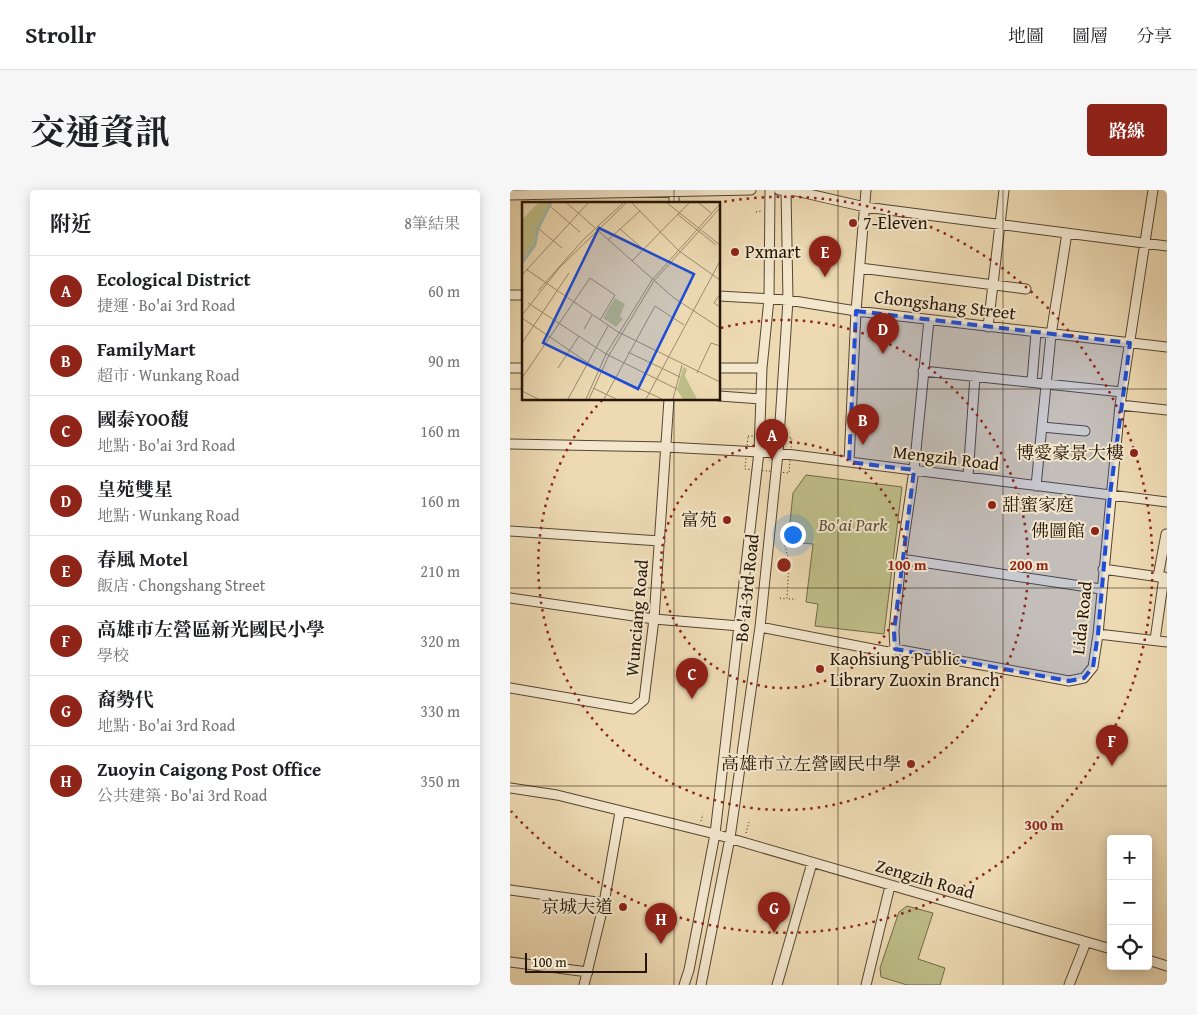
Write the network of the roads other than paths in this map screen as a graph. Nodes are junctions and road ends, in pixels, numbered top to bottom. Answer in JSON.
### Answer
{"nodes":[{"id":1,"x":751,"y":190,"type":"edge"},
{"id":2,"x":770,"y":190,"type":"edge"},
{"id":3,"x":778,"y":190,"type":"edge"},
{"id":4,"x":786,"y":190,"type":"edge"},
{"id":5,"x":866,"y":190,"type":"edge"},
{"id":6,"x":1004,"y":190,"type":"edge"},
{"id":7,"x":1153,"y":190,"type":"edge"},
{"id":8,"x":674,"y":191,"type":"edge"},
{"id":9,"x":510,"y":195,"type":"edge"},
{"id":10,"x":865,"y":207,"type":"junction"},
{"id":11,"x":1000,"y":224,"type":"junction"},
{"id":12,"x":1067,"y":233,"type":"junction"},
{"id":13,"x":1144,"y":243,"type":"junction"},
{"id":14,"x":1167,"y":246,"type":"edge"},
{"id":15,"x":860,"y":268,"type":"junction"},
{"id":16,"x":994,"y":284,"type":"junction"},
{"id":17,"x":1026,"y":289,"type":"dead end"},
{"id":18,"x":720,"y":296,"type":"edge"},
{"id":19,"x":769,"y":299,"type":"junction"},
{"id":20,"x":788,"y":300,"type":"junction"},
{"id":21,"x":856,"y":311,"type":"junction"},
{"id":22,"x":929,"y":320,"type":"junction"},
{"id":23,"x":988,"y":327,"type":"junction"},
{"id":24,"x":1036,"y":333,"type":"junction"},
{"id":25,"x":1051,"y":335,"type":"junction"},
{"id":26,"x":1130,"y":343,"type":"junction"},
{"id":27,"x":1167,"y":347,"type":"edge"},
{"id":28,"x":720,"y":368,"type":"edge"},
{"id":29,"x":762,"y":368,"type":"junction"},
{"id":30,"x":923,"y":372,"type":"junction"},
{"id":31,"x":975,"y":376,"type":"junction"},
{"id":32,"x":1032,"y":381,"type":"junction"},
{"id":33,"x":1046,"y":382,"type":"junction"},
{"id":34,"x":1122,"y":392,"type":"junction"},
{"id":35,"x":720,"y":396,"type":"edge"},
{"id":36,"x":760,"y":399,"type":"junction"},
{"id":37,"x":669,"y":400,"type":"edge"},
{"id":38,"x":1120,"y":405,"type":"junction"},
{"id":39,"x":1167,"y":410,"type":"edge"},
{"id":40,"x":1042,"y":427,"type":"junction"},
{"id":41,"x":1085,"y":430,"type":"dead end"},
{"id":42,"x":510,"y":444,"type":"edge"},
{"id":43,"x":666,"y":447,"type":"junction"},
{"id":44,"x":759,"y":452,"type":"junction"},
{"id":45,"x":778,"y":453,"type":"junction"},
{"id":46,"x":849,"y":462,"type":"junction"},
{"id":47,"x":914,"y":470,"type":"junction"},
{"id":48,"x":968,"y":477,"type":"junction"},
{"id":49,"x":1036,"y":486,"type":"junction"},
{"id":50,"x":1110,"y":495,"type":"junction"},
{"id":51,"x":1167,"y":502,"type":"edge"},
{"id":52,"x":510,"y":531,"type":"edge"},
{"id":53,"x":1166,"y":534,"type":"dead end"},
{"id":54,"x":660,"y":541,"type":"junction"},
{"id":55,"x":901,"y":559,"type":"junction"},
{"id":56,"x":1103,"y":569,"type":"junction"},
{"id":57,"x":1163,"y":577,"type":"edge"},
{"id":58,"x":1101,"y":589,"type":"junction"},
{"id":59,"x":510,"y":598,"type":"edge"},
{"id":60,"x":654,"y":619,"type":"junction"},
{"id":61,"x":740,"y":626,"type":"junction"},
{"id":62,"x":760,"y":627,"type":"junction"},
{"id":63,"x":1098,"y":634,"type":"junction"},
{"id":64,"x":1155,"y":640,"type":"junction"},
{"id":65,"x":1167,"y":642,"type":"edge"},
{"id":66,"x":895,"y":649,"type":"junction"},
{"id":67,"x":510,"y":688,"type":"edge"},
{"id":68,"x":510,"y":788,"type":"edge"},
{"id":69,"x":620,"y":812,"type":"junction"},
{"id":70,"x":715,"y":834,"type":"junction"},
{"id":71,"x":730,"y":838,"type":"junction"},
{"id":72,"x":812,"y":864,"type":"junction"},
{"id":73,"x":890,"y":886,"type":"junction"},
{"id":74,"x":510,"y":890,"type":"edge"},
{"id":75,"x":604,"y":903,"type":"junction"},
{"id":76,"x":1086,"y":942,"type":"junction"},
{"id":77,"x":1107,"y":948,"type":"edge"},
{"id":78,"x":1152,"y":961,"type":"edge"},
{"id":79,"x":510,"y":962,"type":"edge"},
{"id":80,"x":1167,"y":966,"type":"edge"},
{"id":81,"x":588,"y":972,"type":"junction"},
{"id":82,"x":584,"y":985,"type":"edge"},
{"id":83,"x":684,"y":985,"type":"edge"},
{"id":84,"x":700,"y":985,"type":"edge"},
{"id":85,"x":777,"y":985,"type":"edge"},
{"id":86,"x":868,"y":985,"type":"edge"},
{"id":87,"x":1070,"y":985,"type":"edge"}],
"edges":[{"from":1,"to":8,"type":"street"},
{"from":2,"to":19,"type":"street","name":"Bo'ai 3rd Road"},
{"from":3,"to":4,"type":"street"},
{"from":4,"to":10,"type":"street"},
{"from":4,"to":20,"type":"street","name":"Bo'ai 3rd Road"},
{"from":5,"to":10,"type":"street"},
{"from":6,"to":11,"type":"street"},
{"from":7,"to":13,"type":"street","name":"Lida Road"},
{"from":8,"to":9,"type":"street"},
{"from":10,"to":11,"type":"street"},
{"from":10,"to":15,"type":"street"},
{"from":11,"to":12,"type":"street"},
{"from":11,"to":16,"type":"street"},
{"from":12,"to":13,"type":"street"},
{"from":12,"to":25,"type":"street"},
{"from":13,"to":14,"type":"street"},
{"from":13,"to":26,"type":"street","name":"Lida Road"},
{"from":15,"to":16,"type":"street"},
{"from":15,"to":21,"type":"street"},
{"from":16,"to":17,"type":"street"},
{"from":16,"to":23,"type":"street"},
{"from":18,"to":19,"type":"street","name":"Chongshang Street"},
{"from":19,"to":20,"type":"street","name":"Chongshang Street"},
{"from":19,"to":29,"type":"street","name":"Bo'ai 3rd Road"},
{"from":20,"to":21,"type":"street","name":"Chongshang Street"},
{"from":20,"to":45,"type":"street","name":"Bo'ai 3rd Road"},
{"from":21,"to":22,"type":"street","name":"Chongshang Street"},
{"from":21,"to":46,"type":"street"},
{"from":22,"to":23,"type":"street","name":"Chongshang Street"},
{"from":22,"to":30,"type":"street"},
{"from":23,"to":24,"type":"street","name":"Chongshang Street"},
{"from":24,"to":25,"type":"street","name":"Chongshang Street"},
{"from":24,"to":32,"type":"street"},
{"from":25,"to":26,"type":"street","name":"Chongshang Street"},
{"from":25,"to":33,"type":"street"},
{"from":26,"to":27,"type":"street","name":"Chongshang Street"},
{"from":26,"to":34,"type":"street","name":"Lida Road"},
{"from":28,"to":29,"type":"street"},
{"from":29,"to":36,"type":"street","name":"Bo'ai 3rd Road"},
{"from":30,"to":31,"type":"street"},
{"from":30,"to":47,"type":"street"},
{"from":31,"to":32,"type":"street"},
{"from":31,"to":48,"type":"street"},
{"from":32,"to":33,"type":"street"},
{"from":33,"to":34,"type":"street"},
{"from":33,"to":40,"type":"street"},
{"from":34,"to":38,"type":"street","name":"Lida Road"},
{"from":35,"to":36,"type":"street"},
{"from":36,"to":44,"type":"street","name":"Bo'ai 3rd Road"},
{"from":37,"to":43,"type":"street","name":"Wunciang Road"},
{"from":38,"to":39,"type":"street"},
{"from":38,"to":50,"type":"street","name":"Lida Road"},
{"from":40,"to":41,"type":"street"},
{"from":40,"to":49,"type":"street"},
{"from":42,"to":43,"type":"street","name":"Mengzih Road"},
{"from":43,"to":44,"type":"street","name":"Mengzih Road"},
{"from":43,"to":54,"type":"street","name":"Wunciang Road"},
{"from":44,"to":45,"type":"street","name":"Mengzih Road"},
{"from":44,"to":61,"type":"street","name":"Bo'ai 3rd Road"},
{"from":45,"to":46,"type":"street","name":"Mengzih Road"},
{"from":45,"to":62,"type":"street","name":"Bo'ai 3rd Road"},
{"from":46,"to":47,"type":"street","name":"Mengzih Road"},
{"from":47,"to":48,"type":"street","name":"Mengzih Road"},
{"from":47,"to":55,"type":"street"},
{"from":48,"to":49,"type":"street","name":"Mengzih Road"},
{"from":49,"to":50,"type":"street","name":"Mengzih Road"},
{"from":50,"to":51,"type":"street","name":"Mengzih Road"},
{"from":50,"to":56,"type":"street","name":"Lida Road"},
{"from":52,"to":54,"type":"street"},
{"from":53,"to":57,"type":"street"},
{"from":54,"to":60,"type":"street","name":"Wunciang Road"},
{"from":55,"to":58,"type":"street"},
{"from":55,"to":66,"type":"street"},
{"from":56,"to":57,"type":"street"},
{"from":56,"to":58,"type":"street","name":"Lida Road"},
{"from":57,"to":64,"type":"street"},
{"from":58,"to":63,"type":"street","name":"Lida Road"},
{"from":59,"to":60,"type":"street"},
{"from":60,"to":61,"type":"street"},
{"from":60,"to":67,"type":"street","name":"Wunciang Road"},
{"from":61,"to":70,"type":"street","name":"Bo'ai 3rd Road"},
{"from":62,"to":66,"type":"street","name":"Lida Road"},
{"from":62,"to":71,"type":"street","name":"Bo'ai 3rd Road"},
{"from":63,"to":64,"type":"street"},
{"from":63,"to":66,"type":"street","name":"Lida Road"},
{"from":64,"to":65,"type":"street"},
{"from":68,"to":69,"type":"street"},
{"from":69,"to":70,"type":"street"},
{"from":69,"to":75,"type":"street"},
{"from":70,"to":71,"type":"street","name":"Zengzih Road"},
{"from":70,"to":83,"type":"street","name":"Bo'ai 3rd Road"},
{"from":71,"to":72,"type":"street","name":"Zengzih Road"},
{"from":71,"to":84,"type":"street","name":"Bo'ai 3rd Road"},
{"from":72,"to":73,"type":"street","name":"Zengzih Road"},
{"from":72,"to":85,"type":"street"},
{"from":73,"to":76,"type":"street","name":"Zengzih Road"},
{"from":73,"to":86,"type":"street"},
{"from":74,"to":75,"type":"street"},
{"from":75,"to":81,"type":"street"},
{"from":76,"to":77,"type":"street","name":"Zengzih Road"},
{"from":76,"to":87,"type":"street"},
{"from":78,"to":80,"type":"street"},
{"from":79,"to":81,"type":"street"},
{"from":81,"to":82,"type":"street"}]}
